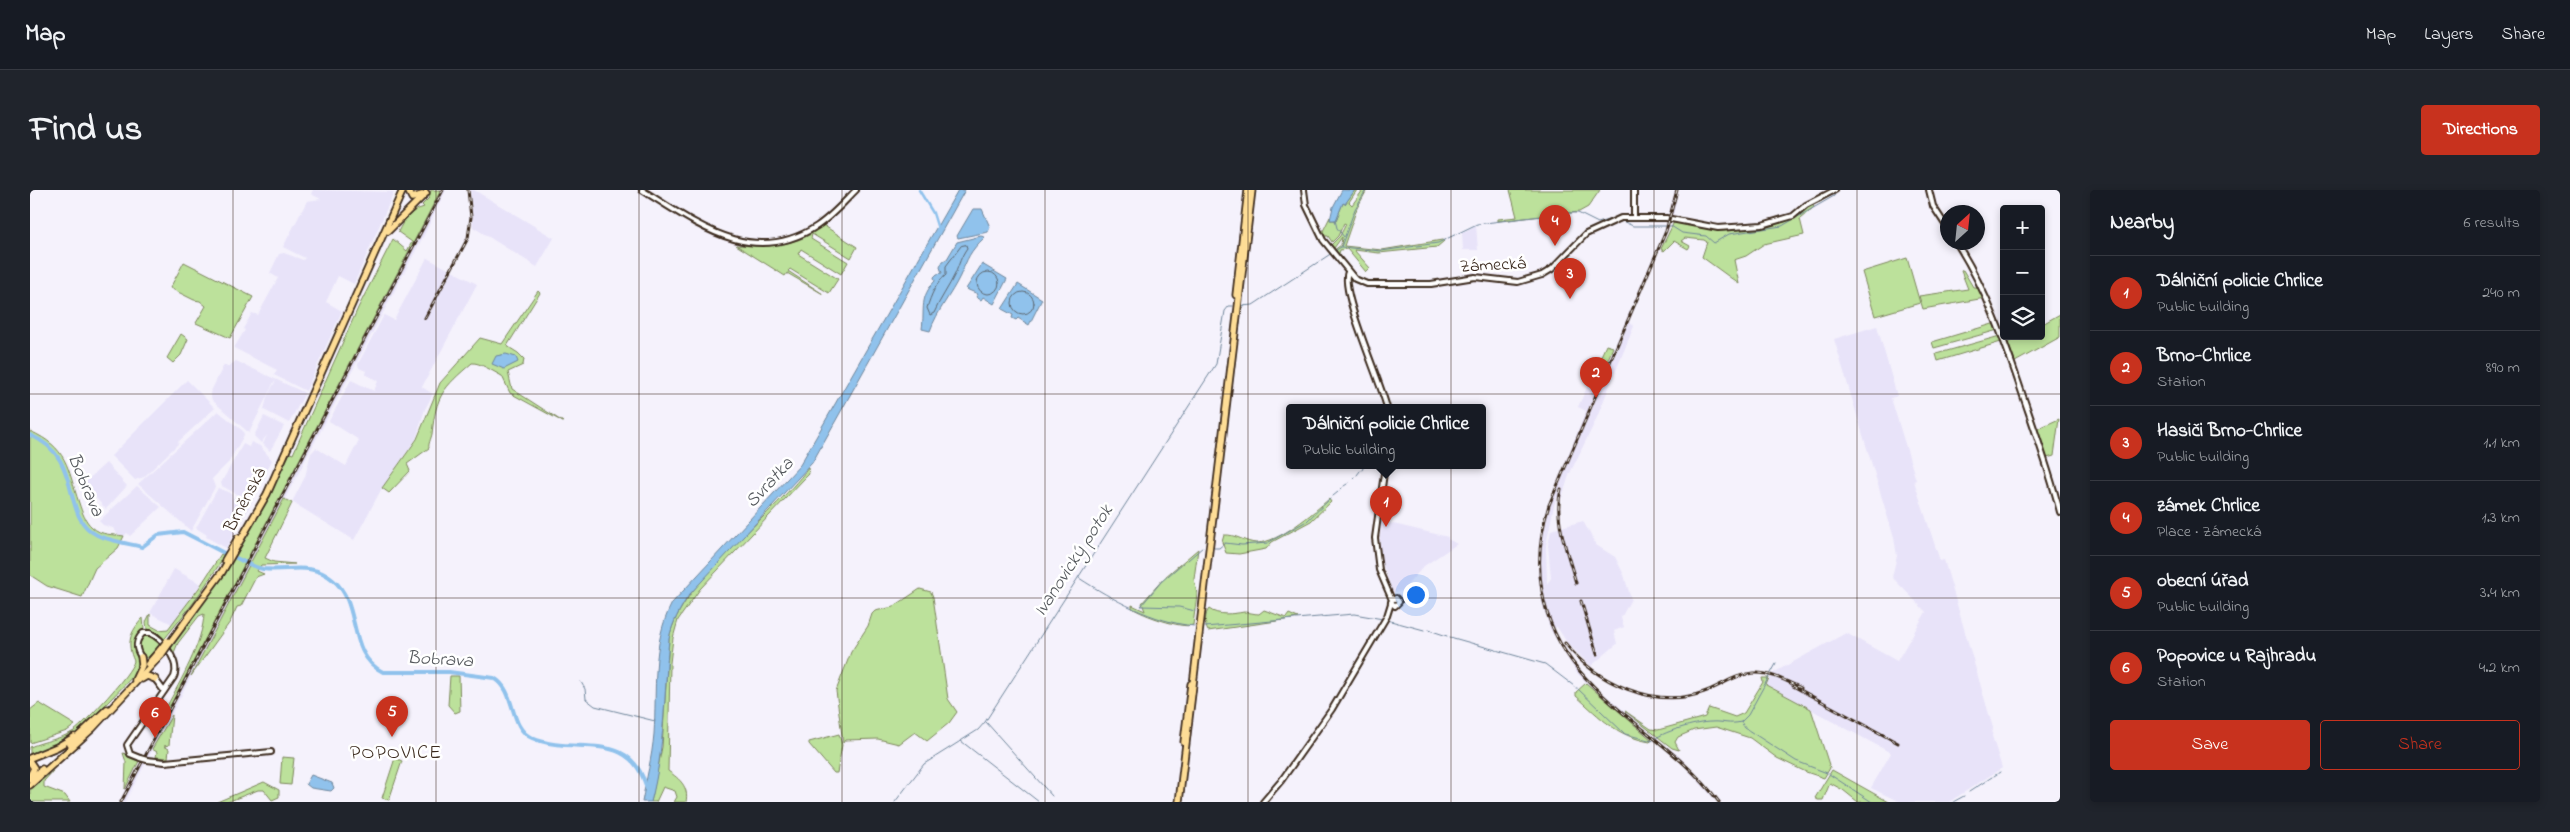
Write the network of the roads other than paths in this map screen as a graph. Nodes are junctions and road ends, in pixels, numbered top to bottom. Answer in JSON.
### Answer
{"nodes":[{"id":1,"x":399,"y":190,"type":"edge"},
{"id":2,"x":403,"y":190,"type":"edge"},
{"id":3,"x":408,"y":190,"type":"edge"},
{"id":4,"x":642,"y":190,"type":"edge"},
{"id":5,"x":856,"y":190,"type":"edge"},
{"id":6,"x":1248,"y":190,"type":"edge"},
{"id":7,"x":1252,"y":190,"type":"edge"},
{"id":8,"x":1304,"y":190,"type":"edge"},
{"id":9,"x":1634,"y":190,"type":"edge"},
{"id":10,"x":1835,"y":190,"type":"edge"},
{"id":11,"x":1929,"y":190,"type":"edge"},
{"id":12,"x":427,"y":191,"type":"edge"},
{"id":13,"x":1634,"y":217,"type":"junction"},
{"id":14,"x":1940,"y":217,"type":"edge"},
{"id":15,"x":1961,"y":250,"type":"edge"},
{"id":16,"x":373,"y":256,"type":"junction"},
{"id":17,"x":1348,"y":272,"type":"junction"},
{"id":18,"x":1386,"y":404,"type":"edge"},
{"id":19,"x":1385,"y":469,"type":"edge"},
{"id":20,"x":2060,"y":512,"type":"edge"},
{"id":21,"x":233,"y":551,"type":"junction"},
{"id":22,"x":161,"y":652,"type":"junction"},
{"id":23,"x":141,"y":657,"type":"junction"},
{"id":24,"x":155,"y":662,"type":"junction"},
{"id":25,"x":155,"y":679,"type":"junction"},
{"id":26,"x":135,"y":682,"type":"junction"},
{"id":27,"x":164,"y":691,"type":"junction"},
{"id":28,"x":93,"y":722,"type":"junction"},
{"id":29,"x":271,"y":752,"type":"dead end"},
{"id":30,"x":30,"y":758,"type":"edge"},
{"id":31,"x":30,"y":762,"type":"edge"},
{"id":32,"x":30,"y":777,"type":"edge"},
{"id":33,"x":30,"y":784,"type":"edge"},
{"id":34,"x":1177,"y":802,"type":"edge"},
{"id":35,"x":1263,"y":802,"type":"edge"}],
"edges":[{"from":1,"to":21,"type":"highway","name":"Brněnská"},
{"from":2,"to":16,"type":"highway","name":"Brněnská"},
{"from":3,"to":12,"type":"highway"},
{"from":4,"to":5,"type":"street"},
{"from":6,"to":34,"type":"highway"},
{"from":7,"to":34,"type":"highway"},
{"from":8,"to":17,"type":"street"},
{"from":9,"to":13,"type":"street"},
{"from":10,"to":13,"type":"street","name":"Zámecká"},
{"from":11,"to":14,"type":"street"},
{"from":12,"to":16,"type":"highway"},
{"from":13,"to":17,"type":"street","name":"Zámecká"},
{"from":15,"to":20,"type":"street"},
{"from":16,"to":21,"type":"highway","name":"Brněnská"},
{"from":17,"to":18,"type":"street"},
{"from":19,"to":35,"type":"street"},
{"from":21,"to":22,"type":"highway","name":"Brněnská","bridge":true},
{"from":22,"to":23,"type":"highway"},
{"from":22,"to":24,"type":"highway","name":"Brněnská"},
{"from":22,"to":26,"type":"highway","name":"Brněnská"},
{"from":23,"to":26,"type":"highway"},
{"from":23,"to":27,"type":"street"},
{"from":24,"to":25,"type":"highway"},
{"from":24,"to":26,"type":"highway","name":"Brněnská"},
{"from":25,"to":26,"type":"highway"},
{"from":25,"to":27,"type":"street"},
{"from":26,"to":28,"type":"highway","name":"Brněnská"},
{"from":26,"to":33,"type":"highway","name":"Brněnská"},
{"from":27,"to":29,"type":"street","bridge":true},
{"from":28,"to":30,"type":"highway"},
{"from":28,"to":32,"type":"highway"},
{"from":31,"to":32,"type":"highway"}]}
